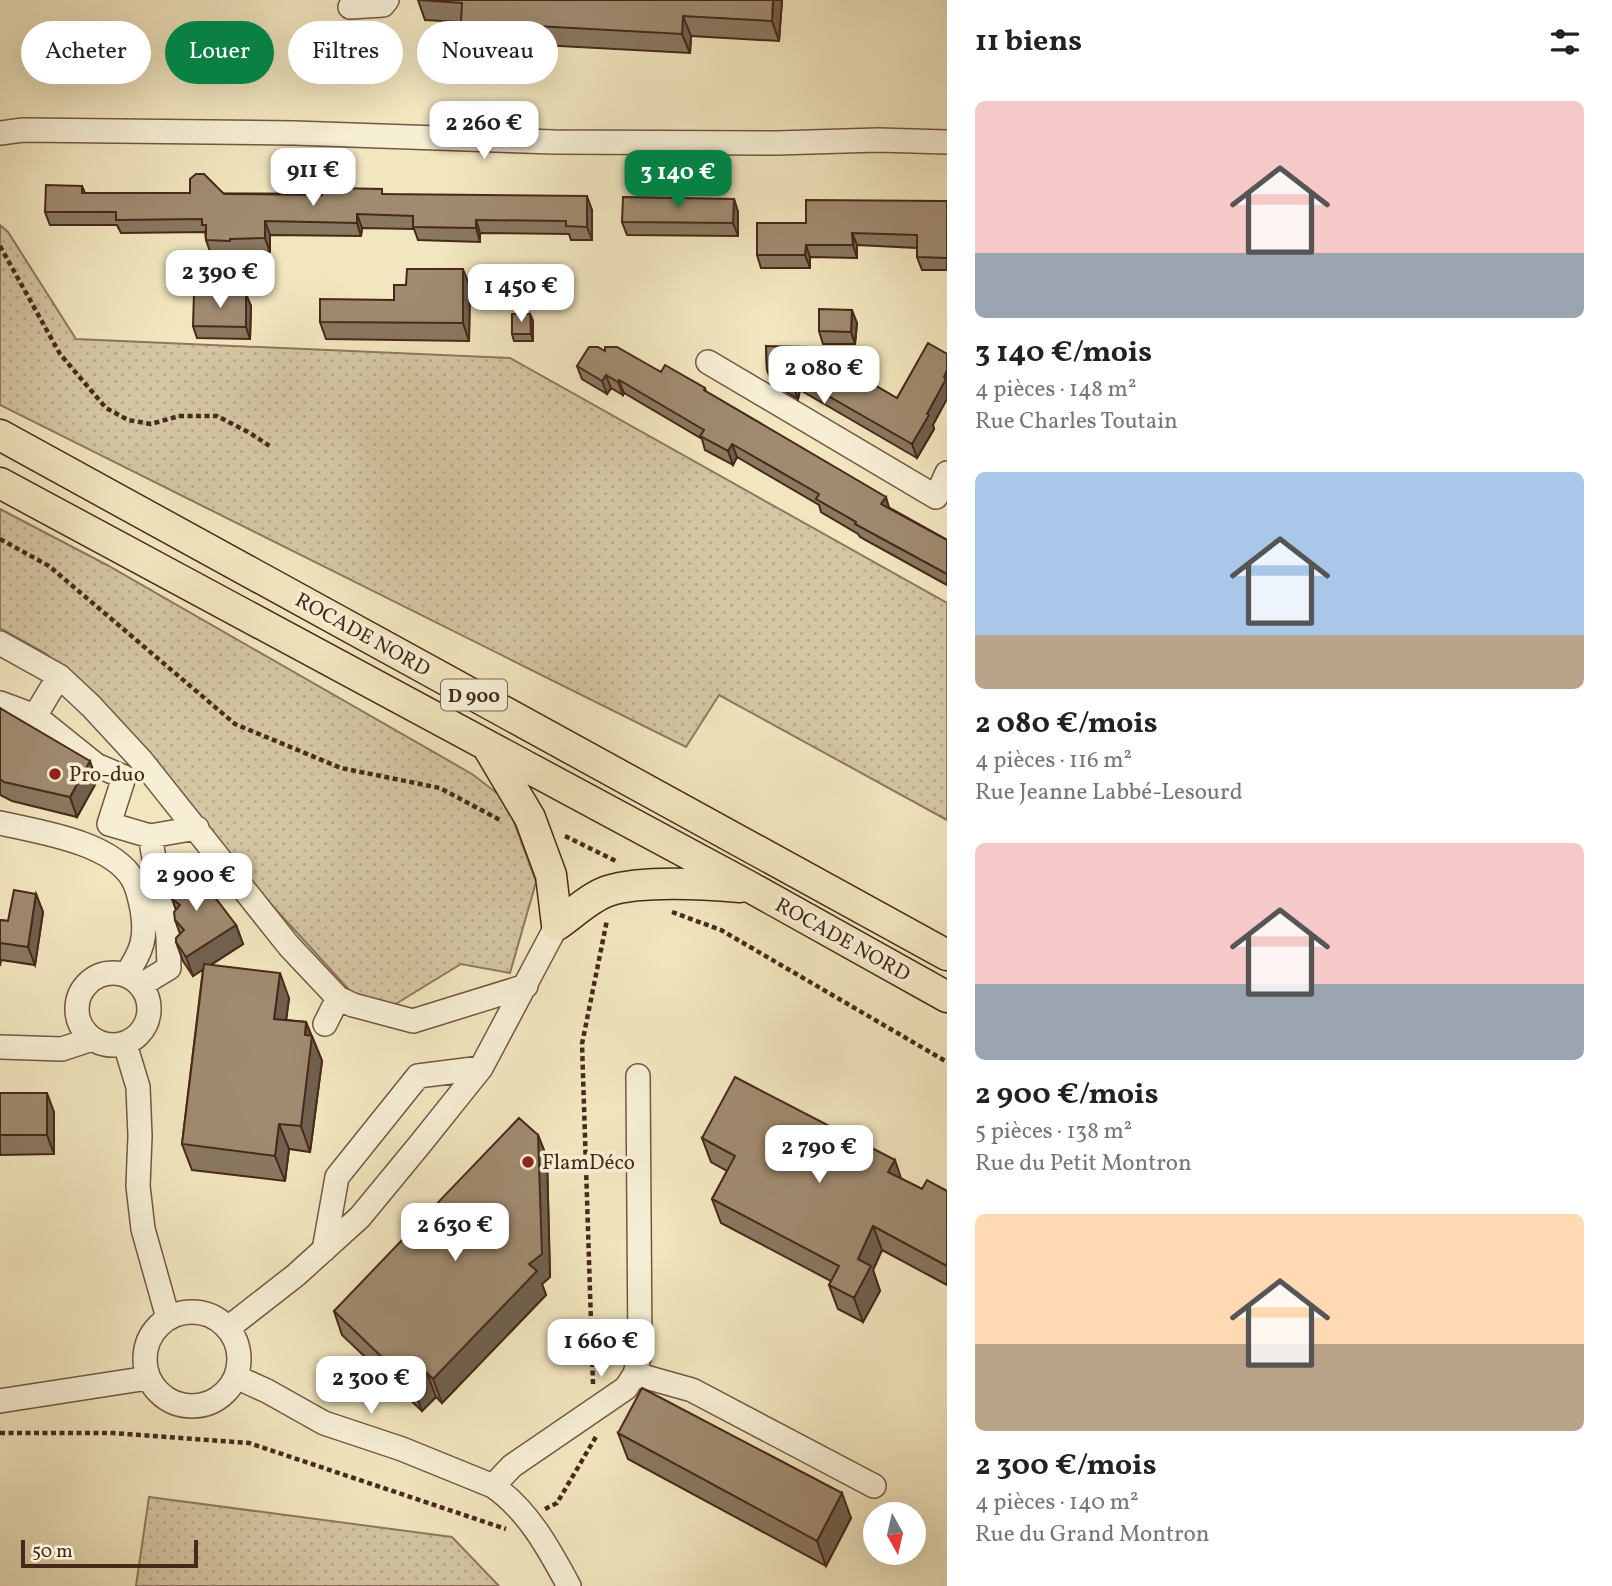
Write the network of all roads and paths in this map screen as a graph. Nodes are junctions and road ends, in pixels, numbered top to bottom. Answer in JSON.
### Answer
{"nodes":[{"id":1,"x":387,"y":0,"type":"edge"},
{"id":2,"x":350,"y":7,"type":"dead end"},
{"id":3,"x":0,"y":124,"type":"edge"},
{"id":4,"x":11,"y":132,"type":"edge"},
{"id":5,"x":947,"y":142,"type":"edge"},
{"id":6,"x":0,"y":246,"type":"edge"},
{"id":7,"x":708,"y":362,"type":"dead end"},
{"id":8,"x":0,"y":423,"type":"edge"},
{"id":9,"x":0,"y":435,"type":"edge"},
{"id":10,"x":271,"y":447,"type":"dead end"},
{"id":11,"x":47,"y":461,"type":"junction"},
{"id":12,"x":947,"y":473,"type":"edge"},
{"id":13,"x":0,"y":483,"type":"edge"},
{"id":14,"x":0,"y":539,"type":"edge"},
{"id":15,"x":0,"y":643,"type":"edge"},
{"id":16,"x":59,"y":676,"type":"junction"},
{"id":17,"x":0,"y":703,"type":"edge"},
{"id":18,"x":35,"y":716,"type":"junction"},
{"id":19,"x":488,"y":748,"type":"junction"},
{"id":20,"x":0,"y":823,"type":"edge"},
{"id":21,"x":197,"y":828,"type":"junction"},
{"id":22,"x":534,"y":828,"type":"junction"},
{"id":23,"x":150,"y":836,"type":"junction"},
{"id":24,"x":750,"y":887,"type":"junction"},
{"id":25,"x":617,"y":898,"type":"junction"},
{"id":26,"x":662,"y":908,"type":"dead end"},
{"id":27,"x":557,"y":925,"type":"junction"},
{"id":28,"x":947,"y":955,"type":"edge"},
{"id":29,"x":134,"y":980,"type":"junction"},
{"id":30,"x":526,"y":986,"type":"junction"},
{"id":31,"x":947,"y":997,"type":"edge"},
{"id":32,"x":338,"y":998,"type":"junction"},
{"id":33,"x":326,"y":1024,"type":"dead end"},
{"id":34,"x":92,"y":1039,"type":"junction"},
{"id":35,"x":125,"y":1044,"type":"junction"},
{"id":36,"x":0,"y":1047,"type":"edge"},
{"id":37,"x":947,"y":1062,"type":"edge"},
{"id":38,"x":481,"y":1068,"type":"junction"},
{"id":39,"x":638,"y":1076,"type":"dead end"},
{"id":40,"x":324,"y":1250,"type":"junction"},
{"id":41,"x":168,"y":1318,"type":"junction"},
{"id":42,"x":228,"y":1328,"type":"junction"},
{"id":43,"x":635,"y":1374,"type":"junction"},
{"id":44,"x":236,"y":1377,"type":"junction"},
{"id":45,"x":148,"y":1378,"type":"junction"},
{"id":46,"x":0,"y":1401,"type":"edge"},
{"id":47,"x":594,"y":1410,"type":"junction"},
{"id":48,"x":0,"y":1433,"type":"edge"},
{"id":49,"x":493,"y":1486,"type":"junction"},
{"id":50,"x":874,"y":1486,"type":"dead end"},
{"id":51,"x":533,"y":1514,"type":"junction"},
{"id":52,"x":569,"y":1586,"type":"edge"}],
"edges":[{"from":1,"to":2,"type":"street"},
{"from":3,"to":4,"type":"street"},
{"from":4,"to":5,"type":"street"},
{"from":6,"to":10,"type":"path"},
{"from":7,"to":12,"type":"street"},
{"from":8,"to":11,"type":"main road"},
{"from":9,"to":11,"type":"main road","name":"ROCADE NORD","number":"D 900"},
{"from":11,"to":28,"type":"main road","name":"ROCADE NORD","number":"D 900"},
{"from":13,"to":19,"type":"main road","name":"ROCADE NORD","number":"D 900"},
{"from":14,"to":22,"type":"path"},
{"from":15,"to":16,"type":"street"},
{"from":16,"to":18,"type":"street"},
{"from":16,"to":21,"type":"street"},
{"from":17,"to":18,"type":"street"},
{"from":18,"to":23,"type":"street"},
{"from":19,"to":22,"type":"main road"},
{"from":19,"to":24,"type":"main road","name":"ROCADE NORD","number":"D 900"},
{"from":20,"to":29,"type":"street"},
{"from":21,"to":23,"type":"street"},
{"from":21,"to":32,"type":"street"},
{"from":22,"to":25,"type":"path"},
{"from":22,"to":27,"type":"main road"},
{"from":23,"to":29,"type":"street"},
{"from":24,"to":25,"type":"main road"},
{"from":24,"to":31,"type":"main road","name":"ROCADE NORD","number":"D 900"},
{"from":25,"to":27,"type":"main road"},
{"from":25,"to":47,"type":"path"},
{"from":26,"to":37,"type":"path"},
{"from":27,"to":30,"type":"street"},
{"from":29,"to":34,"type":"street"},
{"from":29,"to":35,"type":"street"},
{"from":30,"to":32,"type":"street"},
{"from":30,"to":38,"type":"street"},
{"from":32,"to":33,"type":"street"},
{"from":34,"to":35,"type":"street"},
{"from":34,"to":36,"type":"street"},
{"from":35,"to":41,"type":"street"},
{"from":38,"to":40,"type":"street"},
{"from":38,"to":40,"type":"street"},
{"from":39,"to":43,"type":"street"},
{"from":40,"to":42,"type":"street"},
{"from":41,"to":42,"type":"street"},
{"from":41,"to":45,"type":"street"},
{"from":42,"to":44,"type":"street"},
{"from":43,"to":47,"type":"street"},
{"from":43,"to":50,"type":"street"},
{"from":44,"to":45,"type":"street"},
{"from":44,"to":49,"type":"street"},
{"from":45,"to":46,"type":"street"},
{"from":47,"to":49,"type":"street"},
{"from":47,"to":51,"type":"path"},
{"from":48,"to":51,"type":"path"},
{"from":49,"to":51,"type":"street"},
{"from":51,"to":52,"type":"street"}]}
